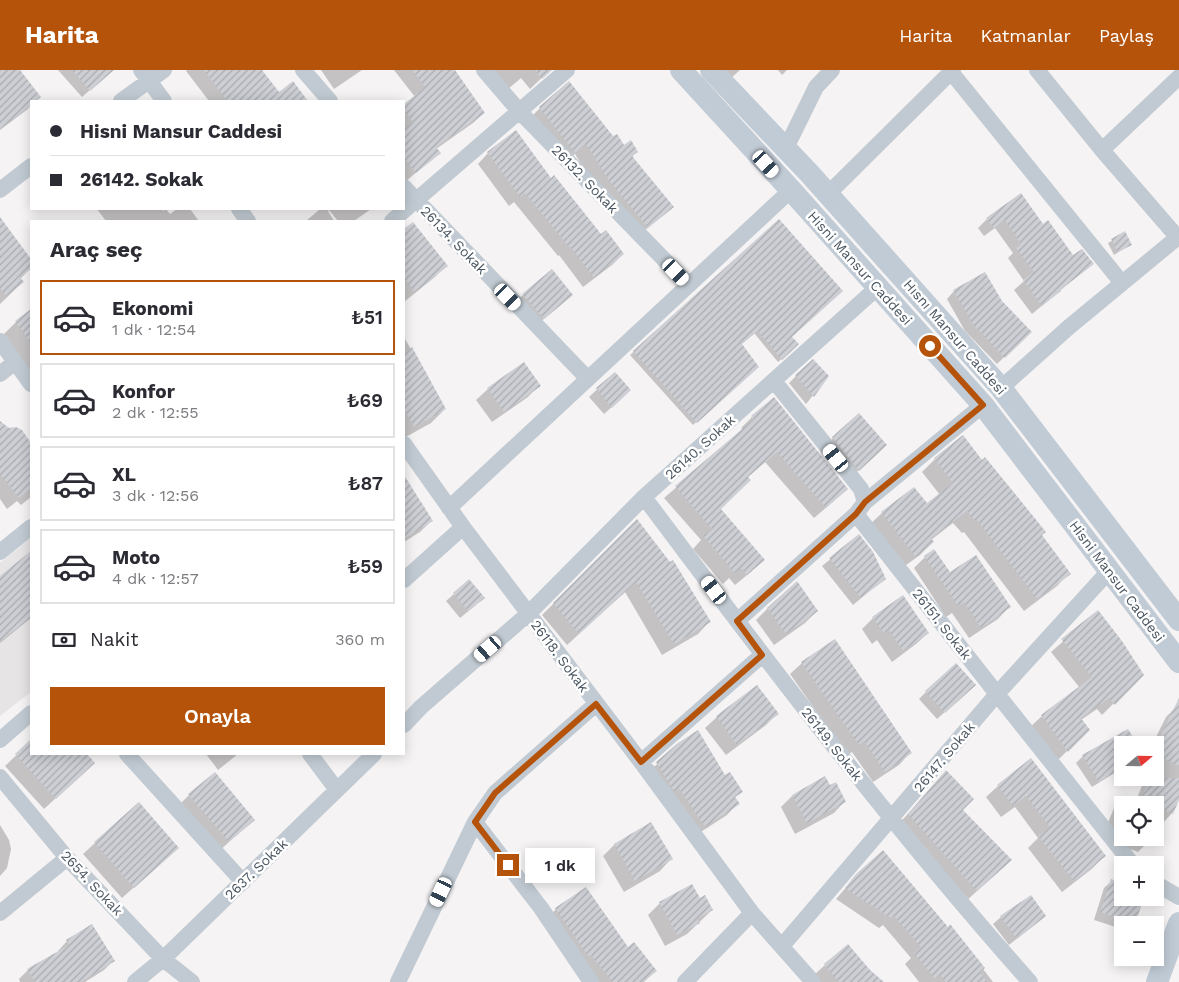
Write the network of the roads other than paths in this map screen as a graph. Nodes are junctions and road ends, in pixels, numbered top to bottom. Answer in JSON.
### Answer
{"nodes":[{"id":1,"x":164,"y":70,"type":"edge"},
{"id":2,"x":303,"y":70,"type":"edge"},
{"id":3,"x":484,"y":70,"type":"edge"},
{"id":4,"x":567,"y":70,"type":"edge"},
{"id":5,"x":680,"y":70,"type":"edge"},
{"id":6,"x":711,"y":70,"type":"edge"},
{"id":7,"x":832,"y":70,"type":"edge"},
{"id":8,"x":1037,"y":70,"type":"edge"},
{"id":9,"x":952,"y":71,"type":"edge"},
{"id":10,"x":145,"y":76,"type":"edge"},
{"id":11,"x":1179,"y":77,"type":"edge"},
{"id":12,"x":122,"y":100,"type":"edge"},
{"id":13,"x":163,"y":100,"type":"edge"},
{"id":14,"x":329,"y":100,"type":"edge"},
{"id":15,"x":519,"y":111,"type":"junction"},
{"id":16,"x":785,"y":147,"type":"junction"},
{"id":17,"x":1102,"y":150,"type":"junction"},
{"id":18,"x":30,"y":167,"type":"edge"},
{"id":19,"x":405,"y":188,"type":"edge"},
{"id":20,"x":0,"y":190,"type":"edge"},
{"id":21,"x":791,"y":190,"type":"junction"},
{"id":22,"x":828,"y":194,"type":"junction"},
{"id":23,"x":416,"y":201,"type":"junction"},
{"id":24,"x":393,"y":220,"type":"edge"},
{"id":25,"x":1178,"y":238,"type":"edge"},
{"id":26,"x":1122,"y":283,"type":"junction"},
{"id":27,"x":689,"y":286,"type":"junction"},
{"id":28,"x":878,"y":287,"type":"junction"},
{"id":29,"x":0,"y":342,"type":"edge"},
{"id":30,"x":15,"y":362,"type":"junction"},
{"id":31,"x":0,"y":374,"type":"edge"},
{"id":32,"x":588,"y":379,"type":"junction"},
{"id":33,"x":774,"y":381,"type":"junction"},
{"id":34,"x":30,"y":383,"type":"edge"},
{"id":35,"x":1001,"y":388,"type":"junction"},
{"id":36,"x":983,"y":405,"type":"junction"},
{"id":37,"x":405,"y":445,"type":"edge"},
{"id":38,"x":644,"y":497,"type":"junction"},
{"id":39,"x":449,"y":508,"type":"junction"},
{"id":40,"x":861,"y":508,"type":"junction"},
{"id":41,"x":463,"y":527,"type":"junction"},
{"id":42,"x":30,"y":528,"type":"edge"},
{"id":43,"x":0,"y":552,"type":"edge"},
{"id":44,"x":1109,"y":571,"type":"junction"},
{"id":45,"x":405,"y":579,"type":"edge"},
{"id":46,"x":528,"y":614,"type":"junction"},
{"id":47,"x":1179,"y":620,"type":"edge"},
{"id":48,"x":737,"y":621,"type":"junction"},
{"id":49,"x":762,"y":655,"type":"junction"},
{"id":50,"x":1179,"y":662,"type":"edge"},
{"id":51,"x":997,"y":694,"type":"junction"},
{"id":52,"x":596,"y":704,"type":"junction"},
{"id":53,"x":30,"y":714,"type":"edge"},
{"id":54,"x":405,"y":724,"type":"edge"},
{"id":55,"x":0,"y":740,"type":"edge"},
{"id":56,"x":128,"y":755,"type":"edge"},
{"id":57,"x":311,"y":755,"type":"edge"},
{"id":58,"x":373,"y":755,"type":"edge"},
{"id":59,"x":641,"y":762,"type":"junction"},
{"id":60,"x":0,"y":777,"type":"edge"},
{"id":61,"x":337,"y":790,"type":"junction"},
{"id":62,"x":891,"y":819,"type":"junction"},
{"id":63,"x":475,"y":822,"type":"junction"},
{"id":64,"x":1125,"y":856,"type":"edge"},
{"id":65,"x":68,"y":858,"type":"junction"},
{"id":66,"x":243,"y":882,"type":"junction"},
{"id":67,"x":1164,"y":888,"type":"edge"},
{"id":68,"x":1179,"y":897,"type":"edge"},
{"id":69,"x":0,"y":913,"type":"edge"},
{"id":70,"x":752,"y":913,"type":"junction"},
{"id":71,"x":1179,"y":923,"type":"edge"},
{"id":72,"x":782,"y":946,"type":"junction"},
{"id":73,"x":163,"y":959,"type":"junction"},
{"id":74,"x":135,"y":982,"type":"edge"},
{"id":75,"x":192,"y":982,"type":"edge"},
{"id":76,"x":398,"y":982,"type":"edge"},
{"id":77,"x":591,"y":982,"type":"edge"},
{"id":78,"x":685,"y":982,"type":"edge"},
{"id":79,"x":813,"y":982,"type":"edge"},
{"id":80,"x":1030,"y":982,"type":"edge"},
{"id":81,"x":1157,"y":982,"type":"edge"}],
"edges":[{"from":1,"to":10,"type":"street"},
{"from":2,"to":14,"type":"street"},
{"from":3,"to":15,"type":"street","name":"26132. Sokak"},
{"from":4,"to":15,"type":"street"},
{"from":5,"to":21,"type":"main road","name":"Hisni Mansur Caddesi"},
{"from":6,"to":16,"type":"main road","name":"Hısnı Mansur Caddesi"},
{"from":7,"to":16,"type":"street"},
{"from":8,"to":17,"type":"street"},
{"from":9,"to":22,"type":"street"},
{"from":9,"to":26,"type":"street"},
{"from":10,"to":12,"type":"street"},
{"from":10,"to":13,"type":"street"},
{"from":11,"to":17,"type":"street"},
{"from":15,"to":23,"type":"street"},
{"from":15,"to":27,"type":"street","name":"26132. Sokak"},
{"from":16,"to":22,"type":"main road","name":"Hısnı Mansur Caddesi"},
{"from":17,"to":25,"type":"street"},
{"from":18,"to":20,"type":"street"},
{"from":19,"to":23,"type":"street","name":"26134. Sokak"},
{"from":21,"to":27,"type":"street"},
{"from":21,"to":28,"type":"main road","name":"Hisni Mansur Caddesi"},
{"from":22,"to":35,"type":"main road","name":"Hısnı Mansur Caddesi"},
{"from":23,"to":24,"type":"street"},
{"from":23,"to":32,"type":"street","name":"26134. Sokak"},
{"from":25,"to":26,"type":"street"},
{"from":26,"to":35,"type":"street"},
{"from":27,"to":32,"type":"street"},
{"from":28,"to":33,"type":"street","name":"26140. Sokak"},
{"from":28,"to":36,"type":"main road","name":"Hisni Mansur Caddesi"},
{"from":29,"to":30,"type":"street"},
{"from":30,"to":31,"type":"street"},
{"from":30,"to":34,"type":"street"},
{"from":32,"to":39,"type":"street"},
{"from":33,"to":38,"type":"street","name":"26140. Sokak"},
{"from":33,"to":40,"type":"street","name":"26151. Sokak"},
{"from":35,"to":47,"type":"main road","name":"Hısnı Mansur Caddesi"},
{"from":36,"to":40,"type":"street"},
{"from":36,"to":44,"type":"main road","name":"Hisni Mansur Caddesi"},
{"from":37,"to":39,"type":"street","name":"26118. Sokak"},
{"from":38,"to":46,"type":"street","name":"26140. Sokak"},
{"from":38,"to":48,"type":"street","name":"26149. Sokak"},
{"from":39,"to":41,"type":"street","name":"26118. Sokak"},
{"from":40,"to":48,"type":"street"},
{"from":40,"to":51,"type":"street","name":"26151. Sokak"},
{"from":41,"to":45,"type":"street"},
{"from":41,"to":46,"type":"street","name":"26118. Sokak"},
{"from":42,"to":43,"type":"street"},
{"from":44,"to":50,"type":"main road","name":"Hisni Mansur Caddesi"},
{"from":44,"to":51,"type":"street","name":"26147. Sokak"},
{"from":46,"to":52,"type":"street","name":"26118. Sokak"},
{"from":46,"to":54,"type":"street"},
{"from":48,"to":49,"type":"street","name":"26149. Sokak"},
{"from":49,"to":59,"type":"street"},
{"from":49,"to":62,"type":"street","name":"26149. Sokak"},
{"from":51,"to":62,"type":"street","name":"26147. Sokak"},
{"from":51,"to":64,"type":"street","name":"26151. Sokak"},
{"from":52,"to":59,"type":"street","name":"26118. Sokak"},
{"from":52,"to":63,"type":"street"},
{"from":53,"to":55,"type":"street"},
{"from":56,"to":66,"type":"street"},
{"from":57,"to":61,"type":"street"},
{"from":58,"to":61,"type":"street","name":"2637. Sokak"},
{"from":59,"to":70,"type":"street","name":"26118. Sokak"},
{"from":60,"to":65,"type":"street","name":"2654. Sokak"},
{"from":61,"to":66,"type":"street","name":"2637. Sokak"},
{"from":62,"to":72,"type":"street","name":"26147. Sokak"},
{"from":62,"to":80,"type":"street","name":"26149. Sokak"},
{"from":63,"to":76,"type":"street"},
{"from":63,"to":77,"type":"street"},
{"from":65,"to":69,"type":"street"},
{"from":65,"to":73,"type":"street","name":"2654. Sokak"},
{"from":66,"to":73,"type":"street","name":"2637. Sokak"},
{"from":67,"to":68,"type":"street"},
{"from":70,"to":72,"type":"street","name":"26118. Sokak"},
{"from":70,"to":78,"type":"street"},
{"from":71,"to":81,"type":"main road"},
{"from":72,"to":79,"type":"street","name":"26118. Sokak"},
{"from":73,"to":74,"type":"street","name":"2637. Sokak"},
{"from":73,"to":75,"type":"street","name":"2654. Sokak"}]}
